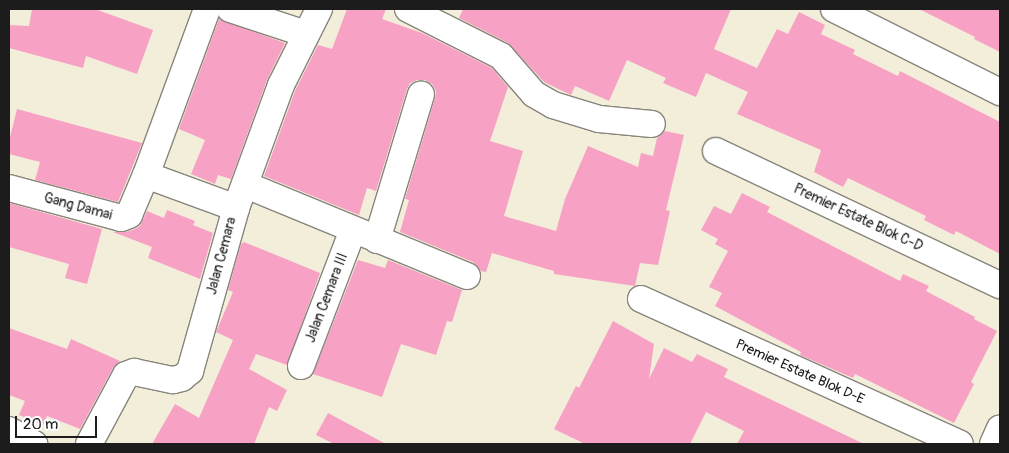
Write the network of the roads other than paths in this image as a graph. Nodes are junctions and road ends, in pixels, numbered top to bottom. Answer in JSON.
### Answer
{"nodes":[{"id":1,"x":207,"y":9,"type":"edge"},
{"id":2,"x":230,"y":9,"type":"edge"},
{"id":3,"x":319,"y":9,"type":"edge"},
{"id":4,"x":408,"y":9,"type":"edge"},
{"id":5,"x":834,"y":9,"type":"edge"},
{"id":6,"x":306,"y":34,"type":"junction"},
{"id":7,"x":1000,"y":92,"type":"edge"},
{"id":8,"x":421,"y":94,"type":"dead end"},
{"id":9,"x":652,"y":124,"type":"dead end"},
{"id":10,"x":716,"y":151,"type":"dead end"},
{"id":11,"x":146,"y":175,"type":"junction"},
{"id":12,"x":9,"y":188,"type":"edge"},
{"id":13,"x":241,"y":196,"type":"junction"},
{"id":14,"x":353,"y":230,"type":"junction"},
{"id":15,"x":377,"y":240,"type":"junction"},
{"id":16,"x":467,"y":276,"type":"dead end"},
{"id":17,"x":1000,"y":285,"type":"edge"},
{"id":18,"x":641,"y":300,"type":"dead end"},
{"id":19,"x":301,"y":366,"type":"dead end"},
{"id":20,"x":1000,"y":428,"type":"edge"},
{"id":21,"x":9,"y":430,"type":"edge"},
{"id":22,"x":34,"y":444,"type":"edge"},
{"id":23,"x":90,"y":444,"type":"edge"},
{"id":24,"x":960,"y":444,"type":"edge"},
{"id":25,"x":993,"y":444,"type":"edge"}],
"edges":[{"from":1,"to":11,"type":"street","name":"Gang Damai"},
{"from":2,"to":6,"type":"street"},
{"from":3,"to":6,"type":"street","name":"Jalan Cemara"},
{"from":4,"to":9,"type":"street"},
{"from":5,"to":7,"type":"street"},
{"from":6,"to":13,"type":"street","name":"Jalan Cemara"},
{"from":8,"to":15,"type":"street"},
{"from":10,"to":17,"type":"street","name":"Premier Estate Blok C-D"},
{"from":11,"to":12,"type":"street","name":"Gang Damai"},
{"from":11,"to":13,"type":"street"},
{"from":13,"to":14,"type":"street"},
{"from":13,"to":23,"type":"street","name":"Jalan Cemara"},
{"from":14,"to":15,"type":"street"},
{"from":14,"to":19,"type":"street","name":"Jalan Cemara III"},
{"from":15,"to":16,"type":"street"},
{"from":18,"to":24,"type":"street","name":"Premier Estate Blok D-E"},
{"from":20,"to":25,"type":"street"},
{"from":21,"to":22,"type":"street"}]}
